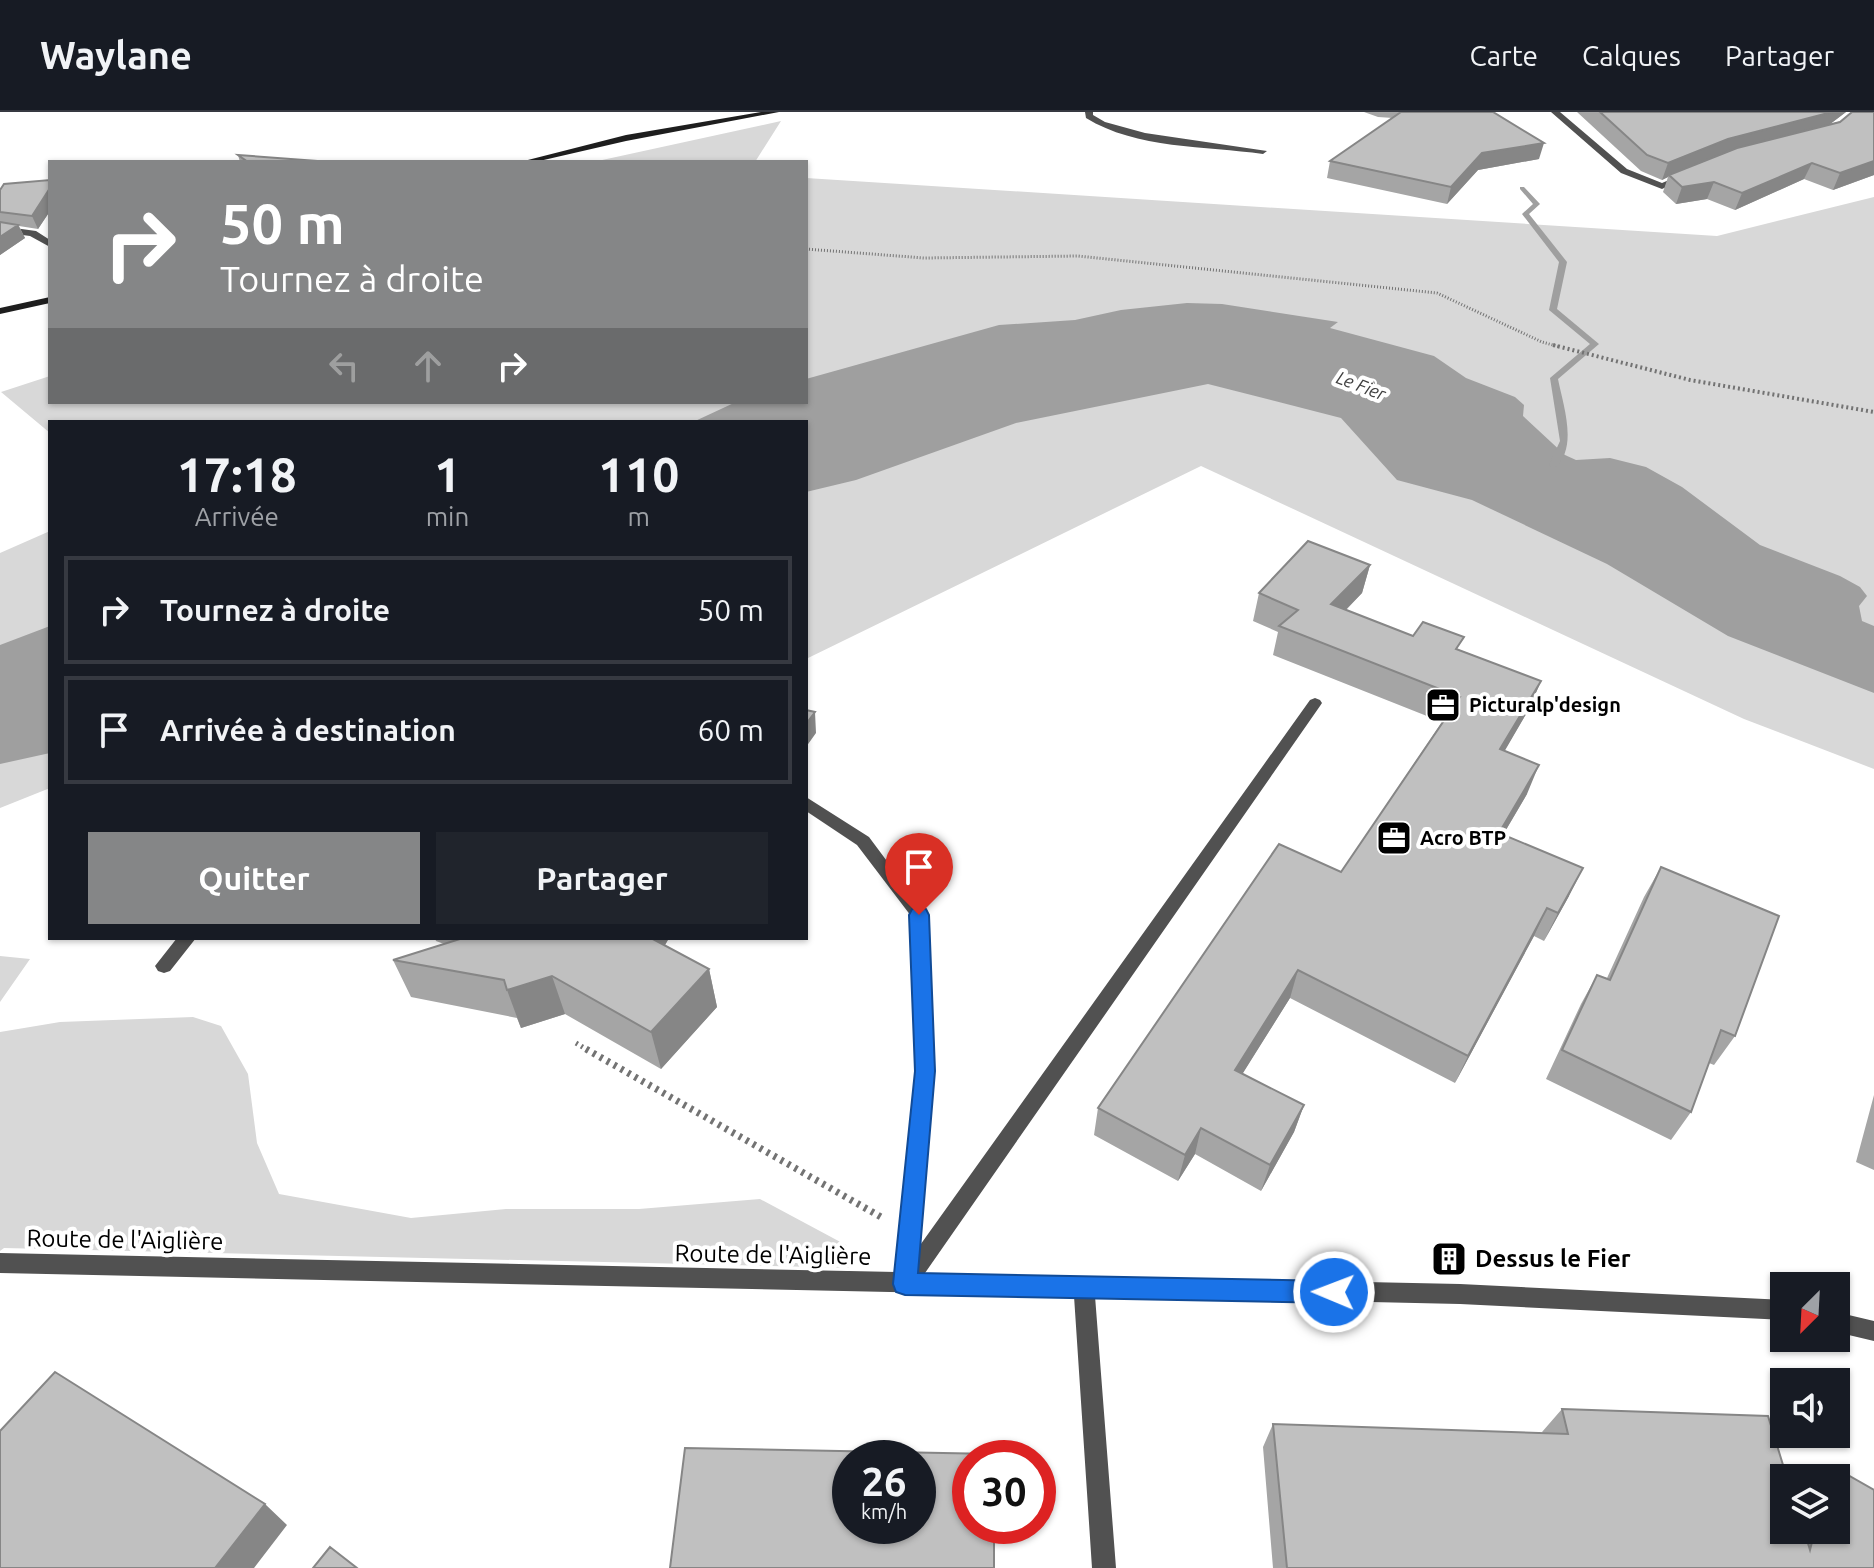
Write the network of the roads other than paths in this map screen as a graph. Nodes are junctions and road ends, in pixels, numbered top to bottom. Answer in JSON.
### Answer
{"nodes":[{"id":1,"x":775,"y":112,"type":"edge"},
{"id":2,"x":1089,"y":112,"type":"edge"},
{"id":3,"x":1555,"y":112,"type":"edge"},
{"id":4,"x":1263,"y":151,"type":"dead end"},
{"id":5,"x":532,"y":160,"type":"edge"},
{"id":6,"x":1687,"y":176,"type":"edge"},
{"id":7,"x":0,"y":229,"type":"edge"},
{"id":8,"x":48,"y":243,"type":"edge"},
{"id":9,"x":48,"y":300,"type":"edge"},
{"id":10,"x":0,"y":311,"type":"edge"},
{"id":11,"x":1315,"y":703,"type":"dead end"},
{"id":12,"x":808,"y":804,"type":"edge"},
{"id":13,"x":185,"y":940,"type":"edge"},
{"id":14,"x":164,"y":966,"type":"dead end"},
{"id":15,"x":0,"y":1263,"type":"edge"},
{"id":16,"x":905,"y":1284,"type":"junction"},
{"id":17,"x":1084,"y":1288,"type":"junction"},
{"id":18,"x":1770,"y":1309,"type":"edge"},
{"id":19,"x":1850,"y":1325,"type":"edge"},
{"id":20,"x":1874,"y":1331,"type":"edge"},
{"id":21,"x":1104,"y":1568,"type":"edge"}],
"edges":[{"from":1,"to":5,"type":"street"},
{"from":2,"to":4,"type":"street"},
{"from":3,"to":6,"type":"street"},
{"from":7,"to":8,"type":"street"},
{"from":9,"to":10,"type":"street"},
{"from":11,"to":16,"type":"street"},
{"from":12,"to":16,"type":"street"},
{"from":13,"to":14,"type":"street"},
{"from":15,"to":16,"type":"street","name":"Route de l'Aiglière"},
{"from":16,"to":17,"type":"street","name":"Route de l'Aiglière"},
{"from":17,"to":18,"type":"street","name":"Route de l'Aiglière"},
{"from":17,"to":21,"type":"street"},
{"from":19,"to":20,"type":"street"}]}
